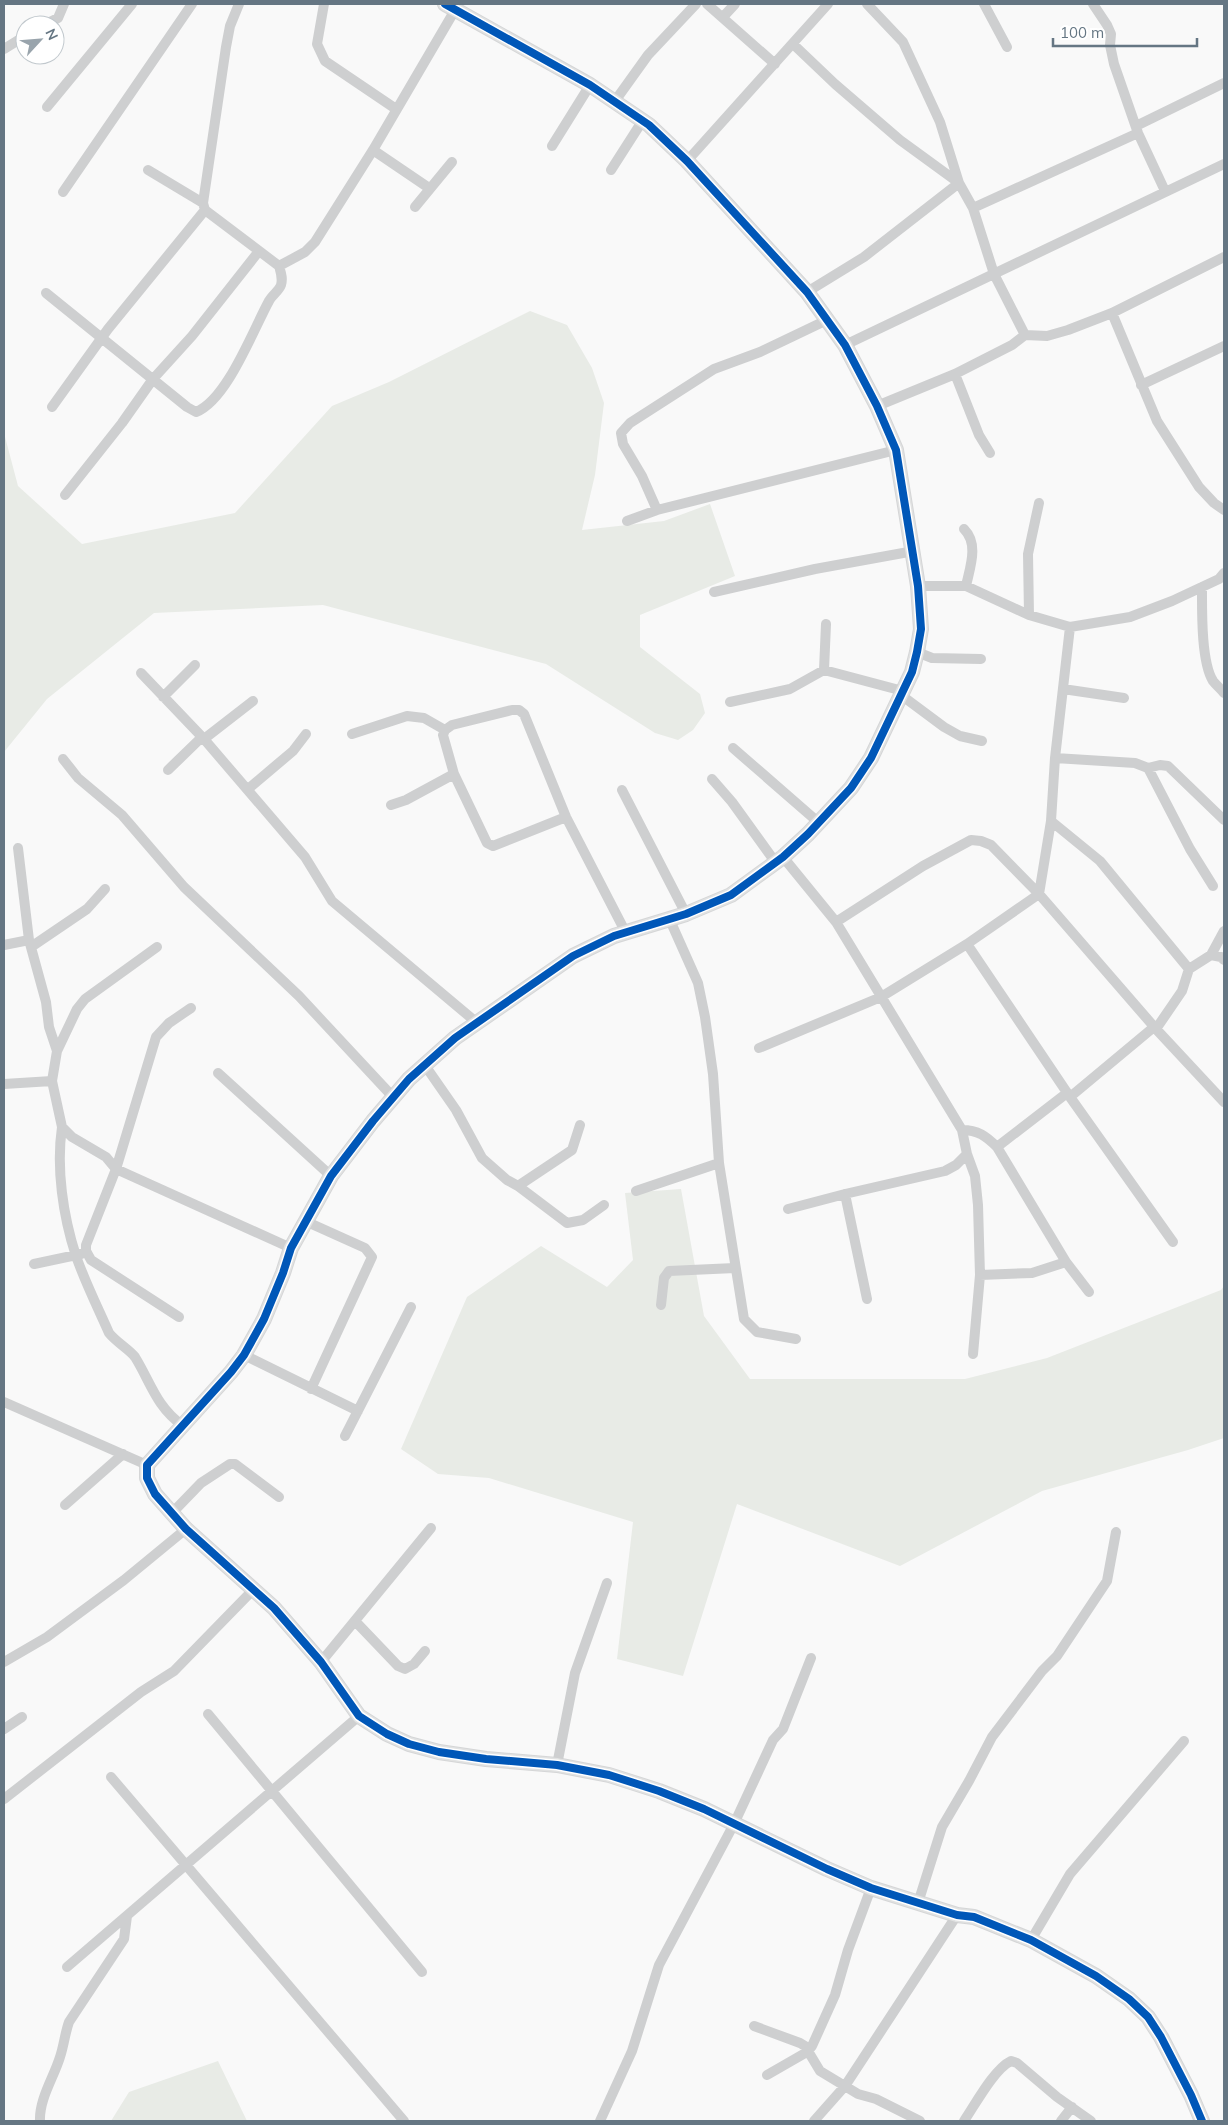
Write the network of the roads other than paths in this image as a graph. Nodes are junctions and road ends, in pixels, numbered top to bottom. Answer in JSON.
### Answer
{"nodes":[{"id":1,"x":132,"y":4,"type":"edge"},
{"id":2,"x":192,"y":4,"type":"edge"},
{"id":3,"x":239,"y":4,"type":"edge"},
{"id":4,"x":324,"y":4,"type":"edge"},
{"id":5,"x":696,"y":4,"type":"edge"},
{"id":6,"x":707,"y":4,"type":"edge"},
{"id":7,"x":735,"y":4,"type":"edge"},
{"id":8,"x":828,"y":4,"type":"edge"},
{"id":9,"x":867,"y":4,"type":"edge"},
{"id":10,"x":984,"y":4,"type":"edge"},
{"id":11,"x":1093,"y":4,"type":"edge"},
{"id":12,"x":450,"y":6,"type":"edge"},
{"id":13,"x":723,"y":18,"type":"junction"},
{"id":14,"x":15,"y":42,"type":"edge"},
{"id":15,"x":793,"y":44,"type":"junction"},
{"id":16,"x":1007,"y":48,"type":"dead end"},
{"id":17,"x":4,"y":49,"type":"edge"},
{"id":18,"x":775,"y":64,"type":"junction"},
{"id":19,"x":1224,"y":83,"type":"edge"},
{"id":20,"x":590,"y":86,"type":"junction"},
{"id":21,"x":615,"y":101,"type":"junction"},
{"id":22,"x":46,"y":107,"type":"dead end"},
{"id":23,"x":396,"y":109,"type":"junction"},
{"id":24,"x":642,"y":120,"type":"junction"},
{"id":25,"x":1137,"y":130,"type":"junction"},
{"id":26,"x":552,"y":146,"type":"dead end"},
{"id":27,"x":373,"y":150,"type":"junction"},
{"id":28,"x":687,"y":161,"type":"junction"},
{"id":29,"x":452,"y":162,"type":"dead end"},
{"id":30,"x":1224,"y":164,"type":"edge"},
{"id":31,"x":148,"y":170,"type":"dead end"},
{"id":32,"x":612,"y":170,"type":"dead end"},
{"id":33,"x":959,"y":183,"type":"junction"},
{"id":34,"x":429,"y":188,"type":"junction"},
{"id":35,"x":1165,"y":191,"type":"junction"},
{"id":36,"x":63,"y":192,"type":"dead end"},
{"id":37,"x":204,"y":207,"type":"junction"},
{"id":38,"x":415,"y":207,"type":"dead end"},
{"id":39,"x":973,"y":208,"type":"junction"},
{"id":40,"x":259,"y":252,"type":"junction"},
{"id":41,"x":1224,"y":257,"type":"edge"},
{"id":42,"x":279,"y":266,"type":"junction"},
{"id":43,"x":994,"y":274,"type":"junction"},
{"id":44,"x":807,"y":292,"type":"junction"},
{"id":45,"x":46,"y":294,"type":"dead end"},
{"id":46,"x":1112,"y":313,"type":"junction"},
{"id":47,"x":827,"y":320,"type":"junction"},
{"id":48,"x":1025,"y":335,"type":"junction"},
{"id":49,"x":102,"y":337,"type":"junction"},
{"id":50,"x":845,"y":345,"type":"junction"},
{"id":51,"x":1224,"y":346,"type":"edge"},
{"id":52,"x":955,"y":374,"type":"junction"},
{"id":53,"x":153,"y":378,"type":"junction"},
{"id":54,"x":1142,"y":385,"type":"junction"},
{"id":55,"x":877,"y":406,"type":"junction"},
{"id":56,"x":52,"y":408,"type":"dead end"},
{"id":57,"x":896,"y":450,"type":"junction"},
{"id":58,"x":990,"y":453,"type":"dead end"},
{"id":59,"x":65,"y":495,"type":"dead end"},
{"id":60,"x":1039,"y":503,"type":"dead end"},
{"id":61,"x":656,"y":510,"type":"junction"},
{"id":62,"x":1224,"y":510,"type":"edge"},
{"id":63,"x":627,"y":521,"type":"dead end"},
{"id":64,"x":964,"y":528,"type":"dead end"},
{"id":65,"x":914,"y":551,"type":"junction"},
{"id":66,"x":1224,"y":573,"type":"edge"},
{"id":67,"x":918,"y":586,"type":"junction"},
{"id":68,"x":966,"y":586,"type":"junction"},
{"id":69,"x":1202,"y":587,"type":"junction"},
{"id":70,"x":714,"y":592,"type":"dead end"},
{"id":71,"x":1029,"y":616,"type":"junction"},
{"id":72,"x":826,"y":624,"type":"dead end"},
{"id":73,"x":1070,"y":627,"type":"junction"},
{"id":74,"x":917,"y":652,"type":"junction"},
{"id":75,"x":981,"y":659,"type":"dead end"},
{"id":76,"x":195,"y":665,"type":"dead end"},
{"id":77,"x":824,"y":670,"type":"junction"},
{"id":78,"x":140,"y":673,"type":"dead end"},
{"id":79,"x":1064,"y":689,"type":"junction"},
{"id":80,"x":902,"y":693,"type":"junction"},
{"id":81,"x":1224,"y":693,"type":"edge"},
{"id":82,"x":163,"y":697,"type":"junction"},
{"id":83,"x":1124,"y":698,"type":"dead end"},
{"id":84,"x":253,"y":701,"type":"dead end"},
{"id":85,"x":730,"y":702,"type":"dead end"},
{"id":86,"x":445,"y":730,"type":"junction"},
{"id":87,"x":306,"y":734,"type":"dead end"},
{"id":88,"x":352,"y":734,"type":"dead end"},
{"id":89,"x":203,"y":738,"type":"junction"},
{"id":90,"x":982,"y":742,"type":"dead end"},
{"id":91,"x":733,"y":748,"type":"dead end"},
{"id":92,"x":63,"y":758,"type":"dead end"},
{"id":93,"x":1055,"y":758,"type":"junction"},
{"id":94,"x":1148,"y":768,"type":"junction"},
{"id":95,"x":168,"y":770,"type":"dead end"},
{"id":96,"x":454,"y":774,"type":"junction"},
{"id":97,"x":712,"y":779,"type":"dead end"},
{"id":98,"x":248,"y":789,"type":"junction"},
{"id":99,"x":622,"y":790,"type":"dead end"},
{"id":100,"x":391,"y":805,"type":"dead end"},
{"id":101,"x":566,"y":818,"type":"junction"},
{"id":102,"x":1224,"y":820,"type":"edge"},
{"id":103,"x":1051,"y":821,"type":"junction"},
{"id":104,"x":818,"y":822,"type":"junction"},
{"id":105,"x":18,"y":848,"type":"dead end"},
{"id":106,"x":779,"y":860,"type":"junction"},
{"id":107,"x":1213,"y":886,"type":"dead end"},
{"id":108,"x":105,"y":888,"type":"dead end"},
{"id":109,"x":1039,"y":894,"type":"junction"},
{"id":110,"x":686,"y":914,"type":"junction"},
{"id":111,"x":669,"y":918,"type":"junction"},
{"id":112,"x":836,"y":922,"type":"junction"},
{"id":113,"x":1224,"y":931,"type":"edge"},
{"id":114,"x":626,"y":933,"type":"junction"},
{"id":115,"x":30,"y":943,"type":"junction"},
{"id":116,"x":967,"y":944,"type":"junction"},
{"id":117,"x":4,"y":945,"type":"edge"},
{"id":118,"x":157,"y":947,"type":"dead end"},
{"id":119,"x":1211,"y":955,"type":"junction"},
{"id":120,"x":1224,"y":960,"type":"edge"},
{"id":121,"x":1189,"y":969,"type":"junction"},
{"id":122,"x":881,"y":997,"type":"junction"},
{"id":123,"x":191,"y":1008,"type":"dead end"},
{"id":124,"x":476,"y":1022,"type":"junction"},
{"id":125,"x":1155,"y":1028,"type":"junction"},
{"id":126,"x":759,"y":1048,"type":"dead end"},
{"id":127,"x":57,"y":1051,"type":"junction"},
{"id":128,"x":424,"y":1064,"type":"junction"},
{"id":129,"x":218,"y":1073,"type":"dead end"},
{"id":130,"x":52,"y":1081,"type":"junction"},
{"id":131,"x":4,"y":1084,"type":"edge"},
{"id":132,"x":1068,"y":1095,"type":"junction"},
{"id":133,"x":393,"y":1097,"type":"junction"},
{"id":134,"x":1224,"y":1102,"type":"edge"},
{"id":135,"x":580,"y":1125,"type":"dead end"},
{"id":136,"x":62,"y":1127,"type":"junction"},
{"id":137,"x":962,"y":1130,"type":"junction"},
{"id":138,"x":997,"y":1147,"type":"junction"},
{"id":139,"x":967,"y":1154,"type":"junction"},
{"id":140,"x":719,"y":1163,"type":"junction"},
{"id":141,"x":116,"y":1169,"type":"junction"},
{"id":142,"x":330,"y":1176,"type":"junction"},
{"id":143,"x":518,"y":1186,"type":"junction"},
{"id":144,"x":636,"y":1191,"type":"dead end"},
{"id":145,"x":845,"y":1194,"type":"junction"},
{"id":146,"x":604,"y":1205,"type":"dead end"},
{"id":147,"x":788,"y":1209,"type":"dead end"},
{"id":148,"x":305,"y":1221,"type":"junction"},
{"id":149,"x":1173,"y":1242,"type":"dead end"},
{"id":150,"x":291,"y":1248,"type":"junction"},
{"id":151,"x":86,"y":1251,"type":"junction"},
{"id":152,"x":76,"y":1256,"type":"junction"},
{"id":153,"x":1066,"y":1262,"type":"junction"},
{"id":154,"x":34,"y":1264,"type":"dead end"},
{"id":155,"x":735,"y":1268,"type":"junction"},
{"id":156,"x":980,"y":1275,"type":"junction"},
{"id":157,"x":1089,"y":1292,"type":"dead end"},
{"id":158,"x":867,"y":1299,"type":"dead end"},
{"id":159,"x":661,"y":1305,"type":"dead end"},
{"id":160,"x":411,"y":1308,"type":"dead end"},
{"id":161,"x":179,"y":1317,"type":"dead end"},
{"id":162,"x":796,"y":1339,"type":"dead end"},
{"id":163,"x":973,"y":1354,"type":"dead end"},
{"id":164,"x":244,"y":1356,"type":"junction"},
{"id":165,"x":311,"y":1389,"type":"junction"},
{"id":166,"x":4,"y":1402,"type":"edge"},
{"id":167,"x":358,"y":1411,"type":"junction"},
{"id":168,"x":182,"y":1425,"type":"junction"},
{"id":169,"x":346,"y":1436,"type":"dead end"},
{"id":170,"x":123,"y":1454,"type":"junction"},
{"id":171,"x":147,"y":1465,"type":"junction"},
{"id":172,"x":279,"y":1497,"type":"dead end"},
{"id":173,"x":65,"y":1505,"type":"dead end"},
{"id":174,"x":172,"y":1513,"type":"junction"},
{"id":175,"x":431,"y":1528,"type":"dead end"},
{"id":176,"x":186,"y":1529,"type":"junction"},
{"id":177,"x":1116,"y":1532,"type":"dead end"},
{"id":178,"x":607,"y":1583,"type":"dead end"},
{"id":179,"x":253,"y":1590,"type":"junction"},
{"id":180,"x":354,"y":1621,"type":"junction"},
{"id":181,"x":426,"y":1652,"type":"dead end"},
{"id":182,"x":811,"y":1658,"type":"dead end"},
{"id":183,"x":4,"y":1662,"type":"edge"},
{"id":184,"x":321,"y":1662,"type":"junction"},
{"id":185,"x":208,"y":1714,"type":"dead end"},
{"id":186,"x":360,"y":1716,"type":"junction"},
{"id":187,"x":22,"y":1717,"type":"dead end"},
{"id":188,"x":4,"y":1729,"type":"edge"},
{"id":189,"x":1184,"y":1741,"type":"dead end"},
{"id":190,"x":557,"y":1765,"type":"junction"},
{"id":191,"x":110,"y":1777,"type":"dead end"},
{"id":192,"x":272,"y":1791,"type":"junction"},
{"id":193,"x":4,"y":1799,"type":"edge"},
{"id":194,"x":734,"y":1824,"type":"junction"},
{"id":195,"x":186,"y":1865,"type":"junction"},
{"id":196,"x":871,"y":1888,"type":"junction"},
{"id":197,"x":918,"y":1903,"type":"junction"},
{"id":198,"x":957,"y":1915,"type":"junction"},
{"id":199,"x":127,"y":1916,"type":"junction"},
{"id":200,"x":1031,"y":1940,"type":"junction"},
{"id":201,"x":67,"y":1967,"type":"dead end"},
{"id":202,"x":422,"y":1972,"type":"dead end"},
{"id":203,"x":754,"y":2026,"type":"dead end"},
{"id":204,"x":807,"y":2052,"type":"junction"},
{"id":205,"x":767,"y":2075,"type":"dead end"},
{"id":206,"x":844,"y":2086,"type":"junction"},
{"id":207,"x":1072,"y":2107,"type":"junction"},
{"id":208,"x":40,"y":2121,"type":"edge"},
{"id":209,"x":404,"y":2121,"type":"edge"},
{"id":210,"x":600,"y":2121,"type":"edge"},
{"id":211,"x":814,"y":2121,"type":"edge"},
{"id":212,"x":920,"y":2121,"type":"edge"},
{"id":213,"x":964,"y":2121,"type":"edge"},
{"id":214,"x":1061,"y":2121,"type":"edge"},
{"id":215,"x":1090,"y":2121,"type":"edge"},
{"id":216,"x":1202,"y":2121,"type":"edge"}],
"edges":[{"from":1,"to":22,"type":"street"},
{"from":2,"to":36,"type":"street"},
{"from":3,"to":37,"type":"street"},
{"from":4,"to":23,"type":"street"},
{"from":5,"to":21,"type":"street"},
{"from":6,"to":13,"type":"street"},
{"from":7,"to":13,"type":"street"},
{"from":8,"to":15,"type":"street"},
{"from":9,"to":33,"type":"street"},
{"from":10,"to":16,"type":"street"},
{"from":11,"to":25,"type":"street"},
{"from":12,"to":20,"type":"street"},
{"from":12,"to":23,"type":"street"},
{"from":13,"to":18,"type":"street"},
{"from":14,"to":17,"type":"street"},
{"from":15,"to":18,"type":"street"},
{"from":15,"to":33,"type":"street"},
{"from":18,"to":28,"type":"street"},
{"from":19,"to":25,"type":"street"},
{"from":20,"to":21,"type":"street"},
{"from":20,"to":26,"type":"street"},
{"from":21,"to":24,"type":"street"},
{"from":23,"to":27,"type":"street"},
{"from":24,"to":28,"type":"street"},
{"from":24,"to":32,"type":"street"},
{"from":25,"to":35,"type":"street"},
{"from":25,"to":39,"type":"street"},
{"from":27,"to":34,"type":"street"},
{"from":27,"to":42,"type":"street"},
{"from":28,"to":44,"type":"street"},
{"from":29,"to":34,"type":"street"},
{"from":30,"to":35,"type":"street"},
{"from":31,"to":37,"type":"street"},
{"from":33,"to":39,"type":"street"},
{"from":33,"to":44,"type":"street"},
{"from":34,"to":38,"type":"street"},
{"from":35,"to":43,"type":"street"},
{"from":37,"to":40,"type":"street"},
{"from":37,"to":49,"type":"street"},
{"from":39,"to":43,"type":"street"},
{"from":40,"to":42,"type":"street"},
{"from":40,"to":53,"type":"street"},
{"from":41,"to":46,"type":"street"},
{"from":42,"to":53,"type":"street"},
{"from":43,"to":48,"type":"street"},
{"from":43,"to":50,"type":"street"},
{"from":44,"to":47,"type":"street"},
{"from":45,"to":49,"type":"street"},
{"from":46,"to":48,"type":"street"},
{"from":46,"to":54,"type":"street"},
{"from":47,"to":50,"type":"street"},
{"from":47,"to":61,"type":"street"},
{"from":48,"to":52,"type":"street"},
{"from":49,"to":53,"type":"street"},
{"from":49,"to":56,"type":"street"},
{"from":50,"to":55,"type":"street"},
{"from":51,"to":54,"type":"street"},
{"from":52,"to":55,"type":"street"},
{"from":52,"to":58,"type":"street"},
{"from":53,"to":59,"type":"street"},
{"from":54,"to":62,"type":"street"},
{"from":55,"to":57,"type":"street"},
{"from":57,"to":61,"type":"street"},
{"from":57,"to":65,"type":"street"},
{"from":60,"to":71,"type":"street"},
{"from":61,"to":63,"type":"street"},
{"from":64,"to":68,"type":"street"},
{"from":65,"to":67,"type":"street"},
{"from":65,"to":70,"type":"street"},
{"from":66,"to":69,"type":"street"},
{"from":67,"to":68,"type":"street"},
{"from":67,"to":74,"type":"street"},
{"from":68,"to":71,"type":"street"},
{"from":69,"to":73,"type":"street"},
{"from":69,"to":81,"type":"street"},
{"from":71,"to":73,"type":"street"},
{"from":72,"to":77,"type":"street"},
{"from":73,"to":79,"type":"street"},
{"from":74,"to":75,"type":"street"},
{"from":74,"to":80,"type":"street"},
{"from":76,"to":82,"type":"street"},
{"from":77,"to":80,"type":"street"},
{"from":77,"to":85,"type":"street"},
{"from":78,"to":82,"type":"street"},
{"from":79,"to":83,"type":"street"},
{"from":79,"to":93,"type":"street"},
{"from":80,"to":90,"type":"street"},
{"from":80,"to":104,"type":"street"},
{"from":82,"to":89,"type":"street"},
{"from":84,"to":89,"type":"street"},
{"from":86,"to":88,"type":"street"},
{"from":86,"to":96,"type":"street"},
{"from":86,"to":101,"type":"street"},
{"from":87,"to":98,"type":"street"},
{"from":89,"to":95,"type":"street"},
{"from":89,"to":98,"type":"street"},
{"from":91,"to":104,"type":"street"},
{"from":92,"to":133,"type":"street"},
{"from":93,"to":94,"type":"street"},
{"from":93,"to":103,"type":"street"},
{"from":94,"to":102,"type":"street"},
{"from":94,"to":107,"type":"street"},
{"from":96,"to":100,"type":"street"},
{"from":96,"to":101,"type":"street"},
{"from":97,"to":106,"type":"street"},
{"from":98,"to":124,"type":"street"},
{"from":99,"to":110,"type":"street"},
{"from":101,"to":114,"type":"street"},
{"from":103,"to":109,"type":"street"},
{"from":103,"to":121,"type":"street"},
{"from":104,"to":106,"type":"street"},
{"from":105,"to":115,"type":"street"},
{"from":106,"to":110,"type":"street"},
{"from":106,"to":112,"type":"street"},
{"from":108,"to":115,"type":"street"},
{"from":109,"to":112,"type":"street"},
{"from":109,"to":116,"type":"street"},
{"from":109,"to":125,"type":"street"},
{"from":110,"to":111,"type":"street"},
{"from":111,"to":114,"type":"street"},
{"from":111,"to":140,"type":"street"},
{"from":112,"to":122,"type":"street"},
{"from":113,"to":119,"type":"street"},
{"from":114,"to":124,"type":"street"},
{"from":115,"to":117,"type":"street"},
{"from":115,"to":127,"type":"street"},
{"from":116,"to":122,"type":"street"},
{"from":116,"to":132,"type":"street"},
{"from":118,"to":127,"type":"street"},
{"from":119,"to":120,"type":"street"},
{"from":119,"to":121,"type":"street"},
{"from":121,"to":125,"type":"street"},
{"from":122,"to":126,"type":"street"},
{"from":122,"to":137,"type":"street"},
{"from":123,"to":141,"type":"street"},
{"from":124,"to":128,"type":"street"},
{"from":125,"to":132,"type":"street"},
{"from":125,"to":134,"type":"street"},
{"from":127,"to":130,"type":"street"},
{"from":128,"to":133,"type":"street"},
{"from":128,"to":143,"type":"street"},
{"from":129,"to":142,"type":"street"},
{"from":130,"to":131,"type":"street"},
{"from":130,"to":136,"type":"street"},
{"from":132,"to":138,"type":"street"},
{"from":132,"to":149,"type":"street"},
{"from":133,"to":142,"type":"street"},
{"from":135,"to":143,"type":"street"},
{"from":136,"to":141,"type":"street"},
{"from":136,"to":152,"type":"street"},
{"from":137,"to":138,"type":"street"},
{"from":137,"to":139,"type":"street"},
{"from":138,"to":153,"type":"street"},
{"from":139,"to":145,"type":"street"},
{"from":139,"to":156,"type":"street"},
{"from":140,"to":144,"type":"street"},
{"from":140,"to":155,"type":"street"},
{"from":141,"to":150,"type":"street"},
{"from":141,"to":151,"type":"street"},
{"from":142,"to":148,"type":"street"},
{"from":143,"to":146,"type":"street"},
{"from":145,"to":147,"type":"street"},
{"from":145,"to":158,"type":"street"},
{"from":148,"to":150,"type":"street"},
{"from":148,"to":165,"type":"street"},
{"from":150,"to":164,"type":"street"},
{"from":151,"to":152,"type":"street"},
{"from":151,"to":161,"type":"street"},
{"from":152,"to":154,"type":"street"},
{"from":152,"to":168,"type":"street"},
{"from":153,"to":156,"type":"street"},
{"from":153,"to":157,"type":"street"},
{"from":155,"to":159,"type":"street"},
{"from":155,"to":162,"type":"street"},
{"from":156,"to":163,"type":"street"},
{"from":160,"to":167,"type":"street"},
{"from":164,"to":165,"type":"street"},
{"from":164,"to":168,"type":"street"},
{"from":165,"to":167,"type":"street"},
{"from":166,"to":170,"type":"street"},
{"from":167,"to":169,"type":"street"},
{"from":168,"to":171,"type":"street"},
{"from":170,"to":171,"type":"street"},
{"from":170,"to":173,"type":"street"},
{"from":171,"to":174,"type":"street"},
{"from":172,"to":174,"type":"street"},
{"from":174,"to":176,"type":"street"},
{"from":175,"to":180,"type":"street"},
{"from":176,"to":179,"type":"street"},
{"from":176,"to":183,"type":"street"},
{"from":177,"to":197,"type":"street"},
{"from":178,"to":190,"type":"street"},
{"from":179,"to":184,"type":"street"},
{"from":179,"to":193,"type":"street"},
{"from":180,"to":181,"type":"street"},
{"from":180,"to":184,"type":"street"},
{"from":182,"to":194,"type":"street"},
{"from":184,"to":186,"type":"street"},
{"from":185,"to":192,"type":"street"},
{"from":186,"to":190,"type":"street"},
{"from":186,"to":192,"type":"street"},
{"from":187,"to":188,"type":"street"},
{"from":189,"to":200,"type":"street"},
{"from":190,"to":194,"type":"street"},
{"from":191,"to":195,"type":"street"},
{"from":192,"to":195,"type":"street"},
{"from":192,"to":202,"type":"street"},
{"from":194,"to":196,"type":"street"},
{"from":194,"to":210,"type":"street"},
{"from":195,"to":199,"type":"street"},
{"from":195,"to":209,"type":"street"},
{"from":196,"to":197,"type":"street"},
{"from":196,"to":204,"type":"street"},
{"from":197,"to":198,"type":"street"},
{"from":198,"to":200,"type":"street"},
{"from":198,"to":206,"type":"street"},
{"from":199,"to":201,"type":"street"},
{"from":199,"to":208,"type":"street"},
{"from":200,"to":216,"type":"street"},
{"from":203,"to":204,"type":"street"},
{"from":204,"to":205,"type":"street"},
{"from":204,"to":206,"type":"street"},
{"from":206,"to":211,"type":"street"},
{"from":206,"to":212,"type":"street"},
{"from":207,"to":213,"type":"street"},
{"from":207,"to":214,"type":"street"},
{"from":207,"to":215,"type":"street"}]}
